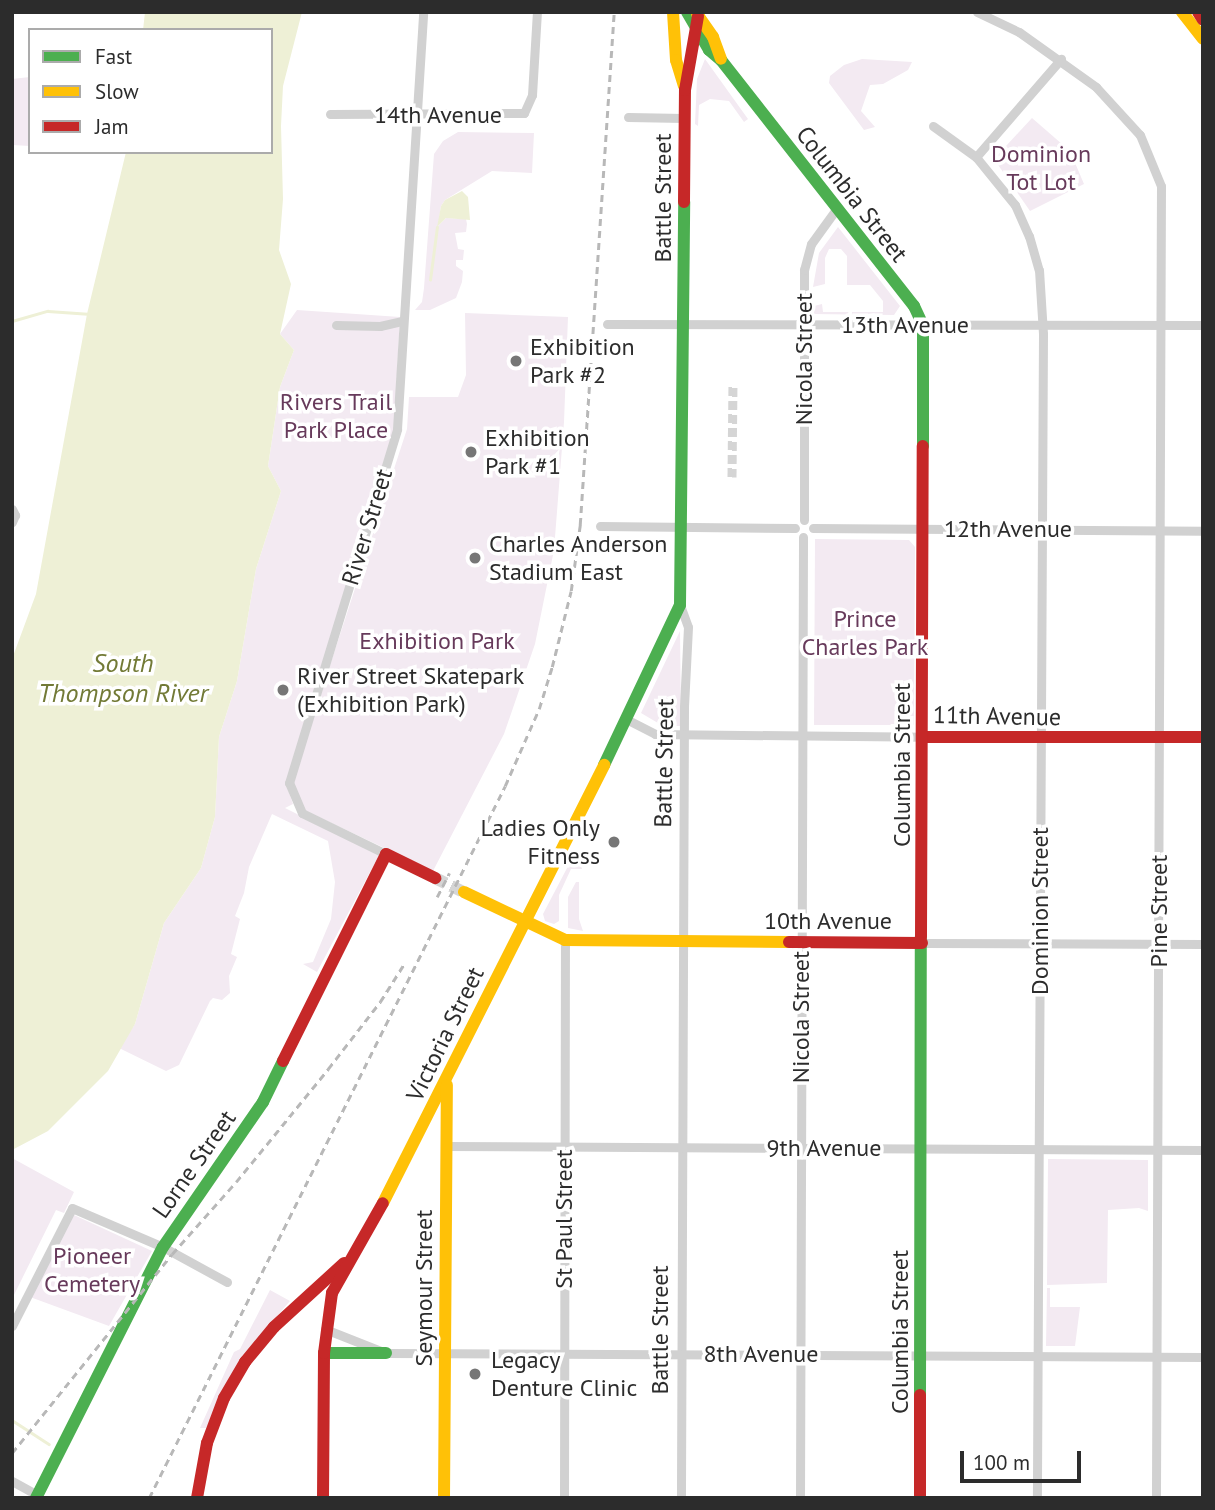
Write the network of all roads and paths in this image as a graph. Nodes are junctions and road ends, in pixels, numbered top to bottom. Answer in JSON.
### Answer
{"nodes":[{"id":1,"x":423,"y":12,"type":"edge"},
{"id":2,"x":537,"y":12,"type":"edge"},
{"id":3,"x":673,"y":12,"type":"edge"},
{"id":4,"x":977,"y":12,"type":"edge"},
{"id":5,"x":1182,"y":12,"type":"edge"},
{"id":6,"x":1198,"y":12,"type":"edge"},
{"id":7,"x":695,"y":13,"type":"edge"},
{"id":8,"x":1203,"y":19,"type":"edge"},
{"id":9,"x":695,"y":31,"type":"junction"},
{"id":10,"x":1203,"y":40,"type":"edge"},
{"id":11,"x":1061,"y":59,"type":"junction"},
{"id":12,"x":721,"y":60,"type":"junction"},
{"id":13,"x":685,"y":90,"type":"junction"},
{"id":14,"x":330,"y":114,"type":"dead end"},
{"id":15,"x":416,"y":115,"type":"junction"},
{"id":16,"x":628,"y":117,"type":"dead end"},
{"id":17,"x":684,"y":118,"type":"junction"},
{"id":18,"x":933,"y":126,"type":"dead end"},
{"id":19,"x":976,"y":157,"type":"junction"},
{"id":20,"x":837,"y":208,"type":"junction"},
{"id":21,"x":402,"y":321,"type":"junction"},
{"id":22,"x":683,"y":323,"type":"junction"},
{"id":23,"x":607,"y":324,"type":"dead end"},
{"id":24,"x":336,"y":325,"type":"dead end"},
{"id":25,"x":923,"y":325,"type":"junction"},
{"id":26,"x":1043,"y":325,"type":"junction"},
{"id":27,"x":1162,"y":325,"type":"junction"},
{"id":28,"x":1203,"y":325,"type":"edge"},
{"id":29,"x":803,"y":326,"type":"junction"},
{"id":30,"x":12,"y":509,"type":"edge"},
{"id":31,"x":804,"y":520,"type":"junction"},
{"id":32,"x":12,"y":522,"type":"edge"},
{"id":33,"x":600,"y":526,"type":"dead end"},
{"id":34,"x":683,"y":527,"type":"junction"},
{"id":35,"x":795,"y":528,"type":"junction"},
{"id":36,"x":813,"y":528,"type":"junction"},
{"id":37,"x":924,"y":529,"type":"junction"},
{"id":38,"x":1042,"y":530,"type":"junction"},
{"id":39,"x":1161,"y":530,"type":"junction"},
{"id":40,"x":1203,"y":531,"type":"edge"},
{"id":41,"x":803,"y":537,"type":"junction"},
{"id":42,"x":680,"y":605,"type":"junction"},
{"id":43,"x":626,"y":719,"type":"junction"},
{"id":44,"x":684,"y":734,"type":"junction"},
{"id":45,"x":802,"y":736,"type":"junction"},
{"id":46,"x":923,"y":737,"type":"junction"},
{"id":47,"x":1203,"y":737,"type":"edge"},
{"id":48,"x":1040,"y":738,"type":"junction"},
{"id":49,"x":1160,"y":738,"type":"junction"},
{"id":50,"x":386,"y":854,"type":"junction"},
{"id":51,"x":435,"y":878,"type":"tunnel mouth"},
{"id":52,"x":464,"y":892,"type":"tunnel mouth"},
{"id":53,"x":524,"y":922,"type":"junction"},
{"id":54,"x":565,"y":940,"type":"junction"},
{"id":55,"x":683,"y":941,"type":"junction"},
{"id":56,"x":801,"y":942,"type":"junction"},
{"id":57,"x":922,"y":943,"type":"junction"},
{"id":58,"x":1040,"y":943,"type":"junction"},
{"id":59,"x":1159,"y":944,"type":"junction"},
{"id":60,"x":1203,"y":944,"type":"edge"},
{"id":61,"x":448,"y":1079,"type":"junction"},
{"id":62,"x":445,"y":1146,"type":"junction"},
{"id":63,"x":565,"y":1147,"type":"junction"},
{"id":64,"x":682,"y":1147,"type":"junction"},
{"id":65,"x":801,"y":1148,"type":"junction"},
{"id":66,"x":921,"y":1149,"type":"junction"},
{"id":67,"x":1038,"y":1149,"type":"junction"},
{"id":68,"x":1157,"y":1149,"type":"junction"},
{"id":69,"x":1203,"y":1150,"type":"edge"},
{"id":70,"x":163,"y":1247,"type":"junction"},
{"id":71,"x":352,"y":1256,"type":"junction"},
{"id":72,"x":228,"y":1282,"type":"dead end"},
{"id":73,"x":12,"y":1325,"type":"edge"},
{"id":74,"x":325,"y":1329,"type":"junction"},
{"id":75,"x":324,"y":1353,"type":"junction"},
{"id":76,"x":386,"y":1353,"type":"junction"},
{"id":77,"x":444,"y":1354,"type":"junction"},
{"id":78,"x":564,"y":1354,"type":"junction"},
{"id":79,"x":681,"y":1354,"type":"junction"},
{"id":80,"x":800,"y":1354,"type":"junction"},
{"id":81,"x":920,"y":1355,"type":"junction"},
{"id":82,"x":1037,"y":1356,"type":"junction"},
{"id":83,"x":1156,"y":1357,"type":"junction"},
{"id":84,"x":1203,"y":1357,"type":"edge"},
{"id":85,"x":12,"y":1481,"type":"edge"},
{"id":86,"x":36,"y":1496,"type":"edge"},
{"id":87,"x":197,"y":1498,"type":"edge"},
{"id":88,"x":323,"y":1498,"type":"edge"},
{"id":89,"x":444,"y":1498,"type":"edge"},
{"id":90,"x":564,"y":1498,"type":"edge"},
{"id":91,"x":681,"y":1498,"type":"edge"},
{"id":92,"x":800,"y":1498,"type":"edge"},
{"id":93,"x":920,"y":1498,"type":"edge"},
{"id":94,"x":1037,"y":1498,"type":"edge"},
{"id":95,"x":1156,"y":1498,"type":"edge"}],
"edges":[{"from":1,"to":15,"type":"street","name":"River Street"},
{"from":2,"to":15,"type":"street","name":"14th Avenue"},
{"from":3,"to":13,"type":"main road"},
{"from":4,"to":11,"type":"street","name":"Pine Street"},
{"from":5,"to":10,"type":"main road"},
{"from":6,"to":8,"type":"main road"},
{"from":7,"to":9,"type":"main road","name":"Battle Street"},
{"from":7,"to":12,"type":"main road","name":"Columbia Street"},
{"from":9,"to":12,"type":"main road","name":"Columbia Street"},
{"from":9,"to":13,"type":"main road","name":"Battle Street"},
{"from":11,"to":19,"type":"street"},
{"from":11,"to":27,"type":"street","name":"Pine Street"},
{"from":12,"to":20,"type":"main road","name":"Columbia Street"},
{"from":13,"to":17,"type":"main road","name":"Battle Street"},
{"from":14,"to":15,"type":"street","name":"14th Avenue"},
{"from":15,"to":21,"type":"street","name":"River Street"},
{"from":16,"to":17,"type":"street"},
{"from":17,"to":22,"type":"main road","name":"Battle Street"},
{"from":18,"to":19,"type":"street","name":"Dominion Street"},
{"from":19,"to":26,"type":"street","name":"Dominion Street"},
{"from":20,"to":25,"type":"main road","name":"Columbia Street"},
{"from":20,"to":29,"type":"street","name":"Nicola Street"},
{"from":21,"to":24,"type":"street"},
{"from":21,"to":50,"type":"street","name":"River Street"},
{"from":22,"to":23,"type":"street","name":"13th Avenue"},
{"from":22,"to":29,"type":"street","name":"13th Avenue"},
{"from":22,"to":34,"type":"main road","name":"Battle Street"},
{"from":25,"to":26,"type":"street","name":"13th Avenue"},
{"from":25,"to":29,"type":"street","name":"13th Avenue"},
{"from":25,"to":37,"type":"main road","name":"Columbia Street"},
{"from":26,"to":27,"type":"street","name":"13th Avenue"},
{"from":26,"to":38,"type":"street","name":"Dominion Street"},
{"from":27,"to":28,"type":"street","name":"13th Avenue"},
{"from":27,"to":39,"type":"street","name":"Pine Street"},
{"from":29,"to":31,"type":"street","name":"Nicola Street"},
{"from":30,"to":32,"type":"street"},
{"from":31,"to":35,"type":"street"},
{"from":31,"to":36,"type":"street"},
{"from":33,"to":34,"type":"street"},
{"from":34,"to":35,"type":"street"},
{"from":34,"to":42,"type":"main road","name":"Battle Street"},
{"from":35,"to":41,"type":"street"},
{"from":36,"to":37,"type":"street","name":"12th Avenue"},
{"from":36,"to":41,"type":"street"},
{"from":37,"to":38,"type":"street","name":"12th Avenue"},
{"from":37,"to":46,"type":"main road","name":"Columbia Street"},
{"from":38,"to":39,"type":"street","name":"12th Avenue"},
{"from":38,"to":48,"type":"street","name":"Dominion Street"},
{"from":39,"to":40,"type":"street","name":"12th Avenue"},
{"from":39,"to":49,"type":"street","name":"Pine Street"},
{"from":41,"to":45,"type":"street","name":"Nicola Street"},
{"from":42,"to":43,"type":"main road","name":"Victoria Street"},
{"from":42,"to":44,"type":"street","name":"Battle Street"},
{"from":43,"to":44,"type":"street","name":"11th Avenue"},
{"from":43,"to":53,"type":"main road","name":"Victoria Street"},
{"from":44,"to":45,"type":"street","name":"11th Avenue"},
{"from":44,"to":55,"type":"street","name":"Battle Street"},
{"from":45,"to":46,"type":"street","name":"11th Avenue"},
{"from":45,"to":56,"type":"street","name":"Nicola Street"},
{"from":46,"to":48,"type":"main road","name":"11th Avenue"},
{"from":46,"to":57,"type":"main road","name":"Columbia Street"},
{"from":47,"to":49,"type":"main road","name":"11th Avenue"},
{"from":48,"to":49,"type":"main road","name":"11th Avenue"},
{"from":48,"to":58,"type":"street","name":"Dominion Street"},
{"from":49,"to":59,"type":"street","name":"Pine Street"},
{"from":50,"to":51,"type":"main road"},
{"from":50,"to":70,"type":"main road","name":"Lorne Street"},
{"from":52,"to":53,"type":"main road","name":"10th Avenue"},
{"from":53,"to":54,"type":"main road","name":"10th Avenue"},
{"from":53,"to":61,"type":"main road","name":"Victoria Street"},
{"from":54,"to":55,"type":"main road","name":"10th Avenue"},
{"from":54,"to":63,"type":"street","name":"St Paul Street"},
{"from":55,"to":56,"type":"main road","name":"10th Avenue"},
{"from":55,"to":64,"type":"street","name":"Battle Street"},
{"from":56,"to":57,"type":"main road","name":"10th Avenue"},
{"from":56,"to":65,"type":"street","name":"Nicola Street"},
{"from":57,"to":58,"type":"street","name":"10th Avenue"},
{"from":57,"to":66,"type":"main road","name":"Columbia Street"},
{"from":58,"to":59,"type":"street","name":"10th Avenue"},
{"from":58,"to":67,"type":"street","name":"Dominion Street"},
{"from":59,"to":60,"type":"street","name":"10th Avenue"},
{"from":59,"to":68,"type":"street","name":"Pine Street"},
{"from":61,"to":62,"type":"main road","name":"Seymour Street"},
{"from":61,"to":71,"type":"main road","name":"Victoria Street"},
{"from":62,"to":63,"type":"street","name":"9th Avenue"},
{"from":62,"to":77,"type":"main road","name":"Seymour Street"},
{"from":63,"to":64,"type":"street","name":"9th Avenue"},
{"from":63,"to":78,"type":"street","name":"St Paul Street"},
{"from":64,"to":65,"type":"street","name":"9th Avenue"},
{"from":64,"to":79,"type":"street","name":"Battle Street"},
{"from":65,"to":66,"type":"street","name":"9th Avenue"},
{"from":65,"to":80,"type":"street","name":"Nicola Street"},
{"from":66,"to":67,"type":"street","name":"9th Avenue"},
{"from":66,"to":81,"type":"main road","name":"Columbia Street"},
{"from":67,"to":68,"type":"street","name":"9th Avenue"},
{"from":67,"to":82,"type":"street","name":"Dominion Street"},
{"from":68,"to":69,"type":"street","name":"9th Avenue"},
{"from":68,"to":83,"type":"street","name":"Pine Street"},
{"from":70,"to":72,"type":"street"},
{"from":70,"to":73,"type":"street"},
{"from":70,"to":86,"type":"main road","name":"Lorne Street"},
{"from":71,"to":74,"type":"main road","name":"Victoria Street"},
{"from":71,"to":87,"type":"main road"},
{"from":74,"to":75,"type":"main road","name":"Victoria Street"},
{"from":74,"to":76,"type":"street","name":"8th Avenue"},
{"from":75,"to":76,"type":"main road"},
{"from":75,"to":88,"type":"main road","name":"Victoria Street"},
{"from":76,"to":77,"type":"street","name":"8th Avenue"},
{"from":77,"to":78,"type":"street","name":"8th Avenue"},
{"from":77,"to":89,"type":"main road","name":"Seymour Street"},
{"from":78,"to":79,"type":"street","name":"8th Avenue"},
{"from":78,"to":90,"type":"street","name":"St Paul Street"},
{"from":79,"to":80,"type":"street","name":"8th Avenue"},
{"from":79,"to":91,"type":"street","name":"Battle Street"},
{"from":80,"to":81,"type":"street","name":"8th Avenue"},
{"from":80,"to":92,"type":"street","name":"Nicola Street"},
{"from":81,"to":82,"type":"street","name":"8th Avenue"},
{"from":81,"to":93,"type":"main road","name":"Columbia Street"},
{"from":82,"to":83,"type":"street","name":"8th Avenue"},
{"from":82,"to":94,"type":"street","name":"Dominion Street"},
{"from":83,"to":84,"type":"street","name":"8th Avenue"},
{"from":83,"to":95,"type":"street","name":"Pine Street"},
{"from":85,"to":86,"type":"street"}]}
